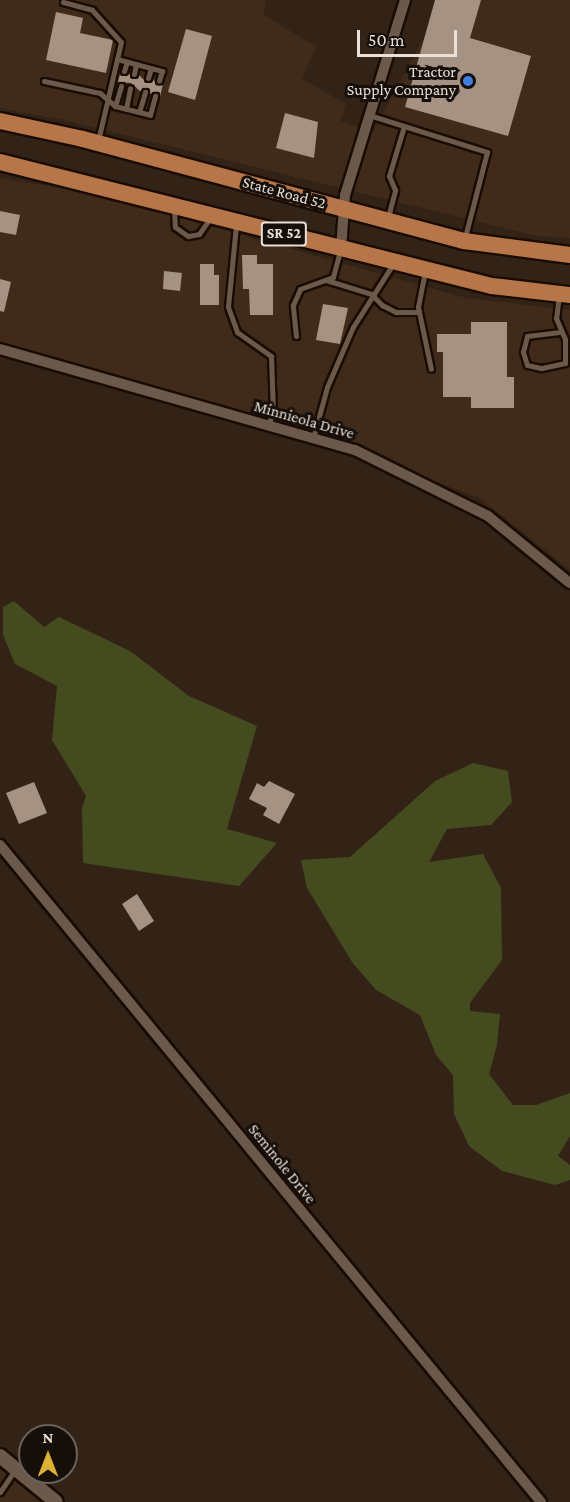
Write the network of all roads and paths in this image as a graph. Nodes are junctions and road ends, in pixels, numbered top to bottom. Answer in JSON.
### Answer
{"nodes":[{"id":1,"x":405,"y":0,"type":"edge"},
{"id":2,"x":63,"y":2,"type":"dead end"},
{"id":3,"x":117,"y":59,"type":"junction"},
{"id":4,"x":126,"y":62,"type":"junction"},
{"id":5,"x":136,"y":64,"type":"junction"},
{"id":6,"x":151,"y":69,"type":"junction"},
{"id":7,"x":124,"y":71,"type":"dead end"},
{"id":8,"x":134,"y":74,"type":"dead end"},
{"id":9,"x":148,"y":78,"type":"dead end"},
{"id":10,"x":44,"y":81,"type":"dead end"},
{"id":11,"x":159,"y":81,"type":"dead end"},
{"id":12,"x":121,"y":86,"type":"dead end"},
{"id":13,"x":130,"y":88,"type":"dead end"},
{"id":14,"x":145,"y":92,"type":"dead end"},
{"id":15,"x":155,"y":96,"type":"dead end"},
{"id":16,"x":108,"y":102,"type":"junction"},
{"id":17,"x":115,"y":106,"type":"junction"},
{"id":18,"x":126,"y":109,"type":"junction"},
{"id":19,"x":139,"y":112,"type":"junction"},
{"id":20,"x":369,"y":115,"type":"junction"},
{"id":21,"x":0,"y":121,"type":"edge"},
{"id":22,"x":404,"y":126,"type":"junction"},
{"id":23,"x":97,"y":143,"type":"junction"},
{"id":24,"x":0,"y":162,"type":"edge"},
{"id":25,"x":174,"y":205,"type":"junction"},
{"id":26,"x":343,"y":209,"type":"junction"},
{"id":27,"x":212,"y":215,"type":"junction"},
{"id":28,"x":237,"y":222,"type":"junction"},
{"id":29,"x":387,"y":222,"type":"junction"},
{"id":30,"x":464,"y":241,"type":"junction"},
{"id":31,"x":340,"y":249,"type":"junction"},
{"id":32,"x":570,"y":255,"type":"edge"},
{"id":33,"x":393,"y":262,"type":"junction"},
{"id":34,"x":425,"y":270,"type":"junction"},
{"id":35,"x":326,"y":280,"type":"junction"},
{"id":36,"x":371,"y":294,"type":"junction"},
{"id":37,"x":565,"y":294,"type":"edge"},
{"id":38,"x":419,"y":312,"type":"junction"},
{"id":39,"x":561,"y":332,"type":"junction"},
{"id":40,"x":296,"y":336,"type":"dead end"},
{"id":41,"x":0,"y":349,"type":"edge"},
{"id":42,"x":431,"y":369,"type":"dead end"},
{"id":43,"x":268,"y":425,"type":"junction"},
{"id":44,"x":313,"y":438,"type":"junction"},
{"id":45,"x":570,"y":583,"type":"edge"},
{"id":46,"x":0,"y":845,"type":"edge"},
{"id":47,"x":0,"y":1456,"type":"edge"},
{"id":48,"x":16,"y":1469,"type":"junction"},
{"id":49,"x":0,"y":1492,"type":"edge"},
{"id":50,"x":56,"y":1502,"type":"edge"},
{"id":51,"x":541,"y":1502,"type":"edge"}],
"edges":[{"from":1,"to":20,"type":"street"},
{"from":2,"to":3,"type":"lane"},
{"from":3,"to":4,"type":"lane"},
{"from":3,"to":16,"type":"lane"},
{"from":4,"to":5,"type":"lane"},
{"from":4,"to":7,"type":"lane"},
{"from":5,"to":6,"type":"lane"},
{"from":5,"to":8,"type":"lane"},
{"from":6,"to":9,"type":"lane"},
{"from":6,"to":11,"type":"lane"},
{"from":10,"to":16,"type":"lane"},
{"from":12,"to":17,"type":"lane"},
{"from":13,"to":18,"type":"lane"},
{"from":14,"to":19,"type":"lane"},
{"from":15,"to":19,"type":"lane"},
{"from":16,"to":17,"type":"lane"},
{"from":16,"to":23,"type":"lane"},
{"from":17,"to":18,"type":"lane"},
{"from":18,"to":19,"type":"lane"},
{"from":20,"to":22,"type":"lane"},
{"from":20,"to":26,"type":"street"},
{"from":21,"to":23,"type":"main road","name":"State Road 52","number":"SR 52"},
{"from":22,"to":29,"type":"lane"},
{"from":22,"to":30,"type":"lane"},
{"from":23,"to":26,"type":"main road","name":"State Road 52","number":"SR 52"},
{"from":24,"to":25,"type":"main road","number":"SR 52"},
{"from":25,"to":27,"type":"main road","number":"SR 52"},
{"from":25,"to":27,"type":"lane"},
{"from":26,"to":29,"type":"main road","name":"State Road 52","number":"SR 52"},
{"from":26,"to":31,"type":"street"},
{"from":27,"to":28,"type":"main road","number":"SR 52"},
{"from":28,"to":31,"type":"main road","number":"SR 52"},
{"from":28,"to":43,"type":"lane"},
{"from":29,"to":30,"type":"main road","name":"State Road 52","number":"SR 52"},
{"from":30,"to":32,"type":"main road","name":"State Road 52","number":"SR 52"},
{"from":31,"to":33,"type":"main road","number":"SR 52"},
{"from":31,"to":35,"type":"lane"},
{"from":33,"to":34,"type":"main road","number":"SR 52"},
{"from":33,"to":36,"type":"lane"},
{"from":34,"to":37,"type":"main road","number":"SR 52"},
{"from":34,"to":38,"type":"lane"},
{"from":35,"to":36,"type":"lane"},
{"from":35,"to":40,"type":"lane"},
{"from":36,"to":38,"type":"lane"},
{"from":36,"to":44,"type":"lane"},
{"from":37,"to":39,"type":"lane"},
{"from":38,"to":42,"type":"lane"},
{"from":39,"to":39,"type":"lane"},
{"from":41,"to":43,"type":"street","name":"Minnieola Drive"},
{"from":43,"to":44,"type":"street","name":"Minnieola Drive"},
{"from":44,"to":45,"type":"street","name":"Minnieola Drive"},
{"from":46,"to":51,"type":"street","name":"Seminole Drive"},
{"from":47,"to":48,"type":"street"},
{"from":48,"to":49,"type":"lane"},
{"from":48,"to":50,"type":"street"}]}
